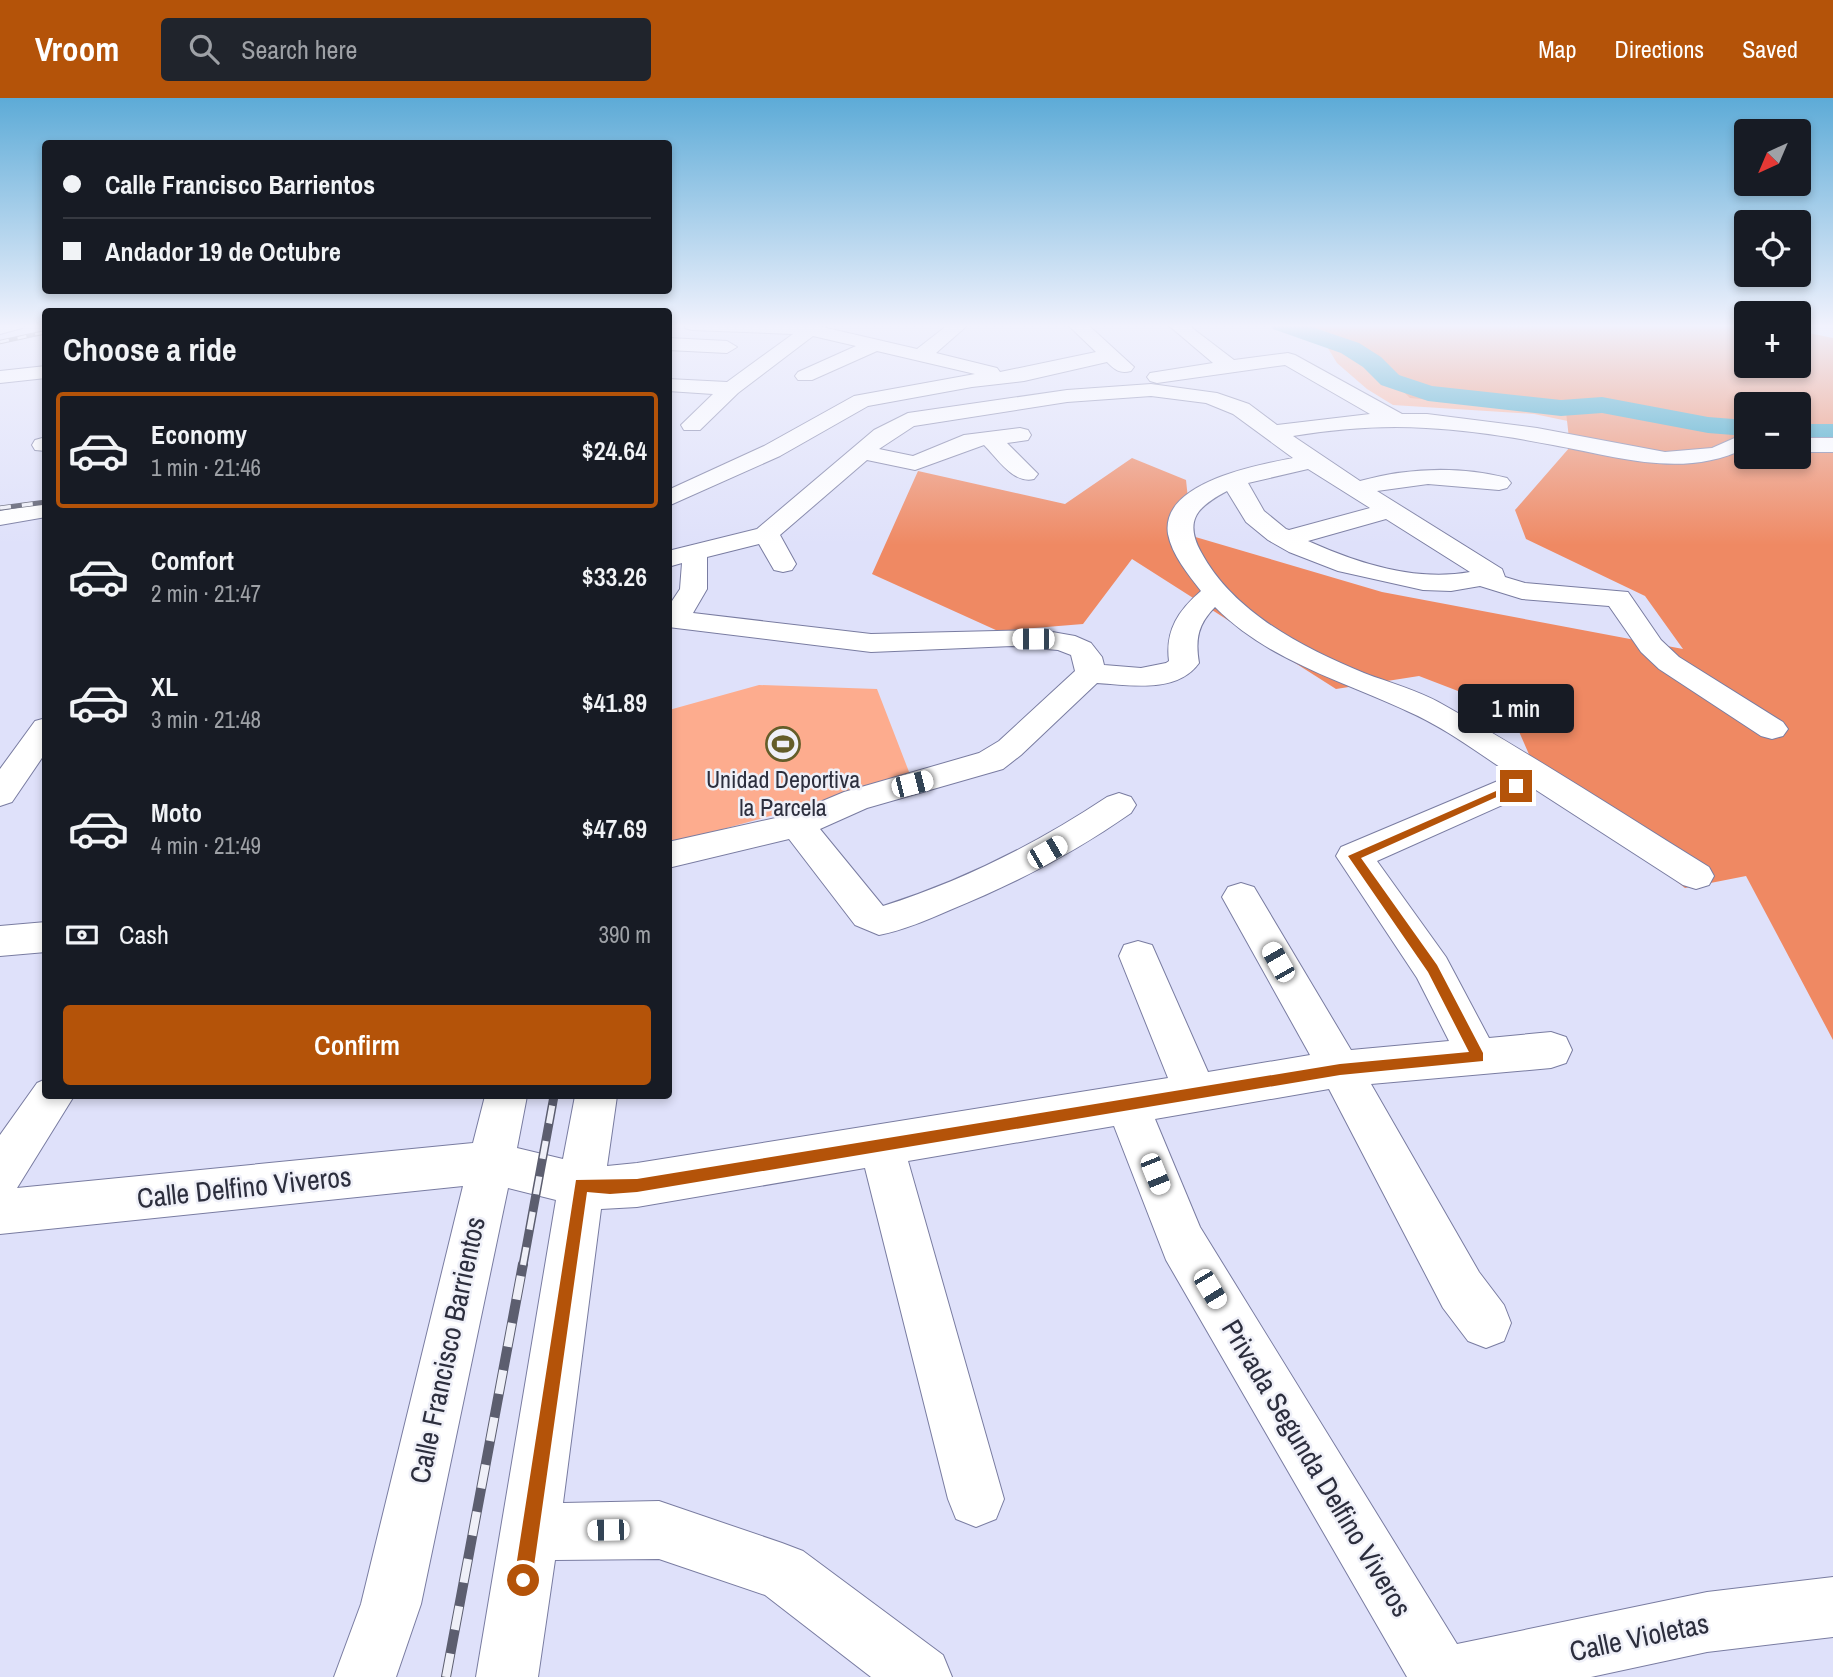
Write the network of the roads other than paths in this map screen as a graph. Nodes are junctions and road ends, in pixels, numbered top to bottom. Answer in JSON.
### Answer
{"nodes":[{"id":1,"x":715,"y":398,"type":"edge"},
{"id":2,"x":882,"y":398,"type":"edge"},
{"id":3,"x":1056,"y":398,"type":"edge"},
{"id":4,"x":1207,"y":398,"type":"edge"},
{"id":5,"x":1357,"y":398,"type":"edge"},
{"id":6,"x":1397,"y":420,"type":"junction"},
{"id":7,"x":692,"y":425,"type":"dead end"},
{"id":8,"x":1276,"y":432,"type":"junction"},
{"id":9,"x":1020,"y":436,"type":"dead end"},
{"id":10,"x":989,"y":438,"type":"junction"},
{"id":11,"x":1811,"y":445,"type":"edge"},
{"id":12,"x":1833,"y":445,"type":"edge"},
{"id":13,"x":1734,"y":446,"type":"edge"},
{"id":14,"x":863,"y":452,"type":"junction"},
{"id":15,"x":1312,"y":461,"type":"junction"},
{"id":16,"x":1223,"y":473,"type":"junction"},
{"id":17,"x":1026,"y":474,"type":"dead end"},
{"id":18,"x":1499,"y":483,"type":"dead end"},
{"id":19,"x":1357,"y":489,"type":"junction"},
{"id":20,"x":672,"y":497,"type":"edge"},
{"id":21,"x":1390,"y":510,"type":"junction"},
{"id":22,"x":42,"y":511,"type":"edge"},
{"id":23,"x":0,"y":518,"type":"edge"},
{"id":24,"x":766,"y":534,"type":"junction"},
{"id":25,"x":1286,"y":539,"type":"junction"},
{"id":26,"x":681,"y":556,"type":"edge"},
{"id":27,"x":783,"y":564,"type":"dead end"},
{"id":28,"x":1482,"y":578,"type":"junction"},
{"id":29,"x":1215,"y":592,"type":"junction"},
{"id":30,"x":672,"y":618,"type":"edge"},
{"id":31,"x":1090,"y":673,"type":"junction"},
{"id":32,"x":1772,"y":729,"type":"dead end"},
{"id":33,"x":42,"y":734,"type":"edge"},
{"id":34,"x":1539,"y":776,"type":"junction"},
{"id":35,"x":0,"y":794,"type":"edge"},
{"id":36,"x":1119,"y":805,"type":"dead end"},
{"id":37,"x":797,"y":825,"type":"junction"},
{"id":38,"x":672,"y":854,"type":"edge"},
{"id":39,"x":1696,"y":876,"type":"dead end"},
{"id":40,"x":1241,"y":897,"type":"dead end"},
{"id":41,"x":42,"y":937,"type":"edge"},
{"id":42,"x":0,"y":941,"type":"edge"},
{"id":43,"x":1138,"y":956,"type":"dead end"},
{"id":44,"x":1551,"y":1050,"type":"dead end"},
{"id":45,"x":1479,"y":1057,"type":"junction"},
{"id":46,"x":1340,"y":1069,"type":"junction"},
{"id":47,"x":1196,"y":1093,"type":"junction"},
{"id":48,"x":50,"y":1099,"type":"edge"},
{"id":49,"x":505,"y":1099,"type":"edge"},
{"id":50,"x":595,"y":1099,"type":"edge"},
{"id":51,"x":1127,"y":1104,"type":"junction"},
{"id":52,"x":881,"y":1144,"type":"junction"},
{"id":53,"x":489,"y":1162,"type":"junction"},
{"id":54,"x":0,"y":1174,"type":"edge"},
{"id":55,"x":581,"y":1185,"type":"junction"},
{"id":56,"x":0,"y":1212,"type":"edge"},
{"id":57,"x":1486,"y":1323,"type":"dead end"},
{"id":58,"x":976,"y":1499,"type":"dead end"},
{"id":59,"x":531,"y":1531,"type":"junction"},
{"id":60,"x":1833,"y":1607,"type":"edge"},
{"id":61,"x":365,"y":1677,"type":"edge"},
{"id":62,"x":507,"y":1677,"type":"edge"},
{"id":63,"x":922,"y":1677,"type":"edge"},
{"id":64,"x":1445,"y":1677,"type":"edge"}],
"edges":[{"from":1,"to":7,"type":"street"},
{"from":2,"to":20,"type":"street"},
{"from":3,"to":14,"type":"street"},
{"from":4,"to":8,"type":"street"},
{"from":5,"to":6,"type":"street"},
{"from":6,"to":8,"type":"street"},
{"from":6,"to":13,"type":"street"},
{"from":8,"to":15,"type":"street"},
{"from":9,"to":10,"type":"street"},
{"from":10,"to":14,"type":"street"},
{"from":10,"to":17,"type":"street"},
{"from":11,"to":12,"type":"street"},
{"from":14,"to":24,"type":"street"},
{"from":15,"to":16,"type":"street"},
{"from":15,"to":19,"type":"street"},
{"from":16,"to":25,"type":"street"},
{"from":16,"to":29,"type":"street"},
{"from":18,"to":19,"type":"street"},
{"from":19,"to":21,"type":"street"},
{"from":21,"to":25,"type":"street"},
{"from":21,"to":28,"type":"street"},
{"from":22,"to":23,"type":"street"},
{"from":24,"to":26,"type":"street"},
{"from":24,"to":27,"type":"street"},
{"from":25,"to":28,"type":"street"},
{"from":26,"to":30,"type":"street"},
{"from":28,"to":32,"type":"street"},
{"from":29,"to":31,"type":"street"},
{"from":29,"to":34,"type":"street"},
{"from":30,"to":31,"type":"street"},
{"from":31,"to":37,"type":"street"},
{"from":33,"to":35,"type":"street"},
{"from":34,"to":39,"type":"street"},
{"from":34,"to":45,"type":"street"},
{"from":36,"to":37,"type":"street"},
{"from":37,"to":38,"type":"street"},
{"from":40,"to":46,"type":"street"},
{"from":41,"to":42,"type":"street"},
{"from":43,"to":47,"type":"street"},
{"from":44,"to":45,"type":"street","name":"Calle Delfino Viveros"},
{"from":45,"to":46,"type":"street","name":"Calle Delfino Viveros"},
{"from":46,"to":47,"type":"street","name":"Calle Delfino Viveros"},
{"from":46,"to":57,"type":"street"},
{"from":47,"to":51,"type":"street","name":"Calle Delfino Viveros"},
{"from":48,"to":54,"type":"street"},
{"from":49,"to":53,"type":"street","name":"Calle Francisco Barrientos"},
{"from":50,"to":55,"type":"street"},
{"from":51,"to":52,"type":"street","name":"Calle Delfino Viveros"},
{"from":51,"to":64,"type":"street","name":"Privada Segunda Delfino Viveros"},
{"from":52,"to":55,"type":"street","name":"Calle Delfino Viveros"},
{"from":52,"to":58,"type":"street"},
{"from":53,"to":55,"type":"street","name":"Calle Delfino Viveros"},
{"from":53,"to":56,"type":"street","name":"Calle Delfino Viveros"},
{"from":53,"to":61,"type":"street","name":"Calle Francisco Barrientos"},
{"from":55,"to":59,"type":"street"},
{"from":59,"to":62,"type":"street"},
{"from":59,"to":63,"type":"street"},
{"from":60,"to":64,"type":"street","name":"Calle Violetas"}]}
